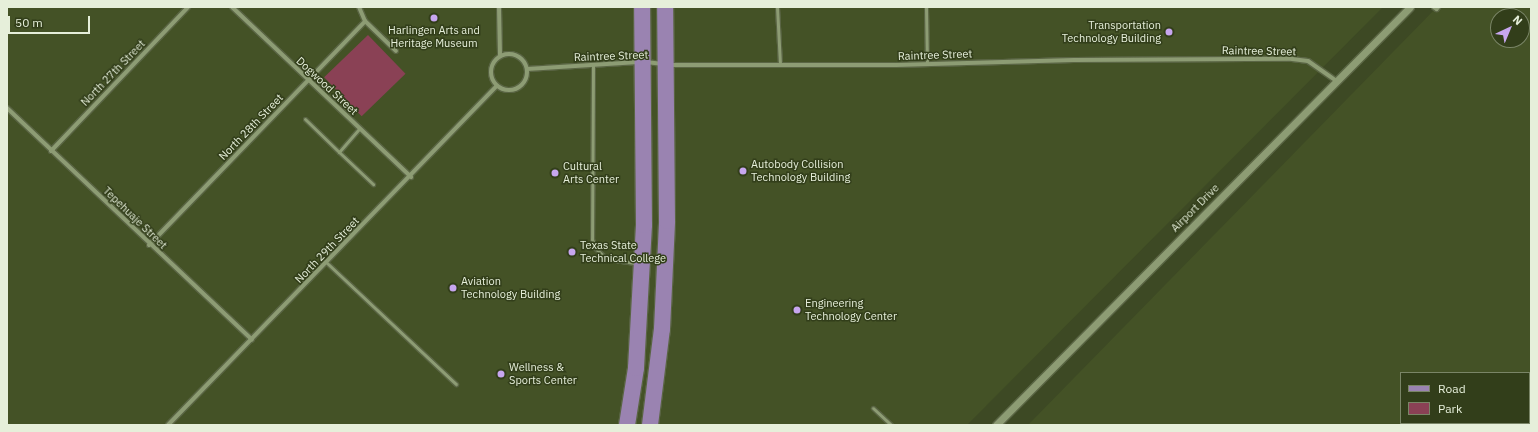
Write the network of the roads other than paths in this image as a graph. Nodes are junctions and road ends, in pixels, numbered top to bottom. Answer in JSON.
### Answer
{"nodes":[{"id":1,"x":188,"y":7,"type":"edge"},
{"id":2,"x":232,"y":7,"type":"edge"},
{"id":3,"x":359,"y":7,"type":"edge"},
{"id":4,"x":499,"y":7,"type":"edge"},
{"id":5,"x":642,"y":7,"type":"edge"},
{"id":6,"x":665,"y":7,"type":"edge"},
{"id":7,"x":777,"y":7,"type":"edge"},
{"id":8,"x":926,"y":7,"type":"edge"},
{"id":9,"x":1410,"y":7,"type":"edge"},
{"id":10,"x":1433,"y":7,"type":"edge"},
{"id":11,"x":1438,"y":7,"type":"edge"},
{"id":12,"x":365,"y":21,"type":"junction"},
{"id":13,"x":396,"y":51,"type":"dead end"},
{"id":14,"x":500,"y":55,"type":"junction"},
{"id":15,"x":642,"y":62,"type":"junction"},
{"id":16,"x":780,"y":64,"type":"junction"},
{"id":17,"x":927,"y":64,"type":"junction"},
{"id":18,"x":593,"y":65,"type":"junction"},
{"id":19,"x":665,"y":65,"type":"junction"},
{"id":20,"x":527,"y":69,"type":"junction"},
{"id":21,"x":1337,"y":80,"type":"junction"},
{"id":22,"x":308,"y":82,"type":"junction"},
{"id":23,"x":496,"y":86,"type":"junction"},
{"id":24,"x":7,"y":108,"type":"edge"},
{"id":25,"x":306,"y":119,"type":"dead end"},
{"id":26,"x":359,"y":129,"type":"junction"},
{"id":27,"x":51,"y":151,"type":"junction"},
{"id":28,"x":339,"y":152,"type":"junction"},
{"id":29,"x":411,"y":177,"type":"junction"},
{"id":30,"x":373,"y":184,"type":"dead end"},
{"id":31,"x":149,"y":245,"type":"junction"},
{"id":32,"x":327,"y":263,"type":"junction"},
{"id":33,"x":642,"y":263,"type":"junction"},
{"id":34,"x":252,"y":340,"type":"junction"},
{"id":35,"x":456,"y":384,"type":"dead end"},
{"id":36,"x":873,"y":408,"type":"dead end"},
{"id":37,"x":168,"y":425,"type":"edge"},
{"id":38,"x":626,"y":425,"type":"edge"},
{"id":39,"x":650,"y":425,"type":"edge"},
{"id":40,"x":891,"y":425,"type":"edge"},
{"id":41,"x":996,"y":425,"type":"edge"}],
"edges":[{"from":1,"to":27,"type":"street","name":"North 27th Street"},
{"from":2,"to":22,"type":"street","name":"Dogwood Street"},
{"from":3,"to":12,"type":"street"},
{"from":4,"to":14,"type":"street"},
{"from":5,"to":15,"type":"main road"},
{"from":6,"to":19,"type":"main road"},
{"from":7,"to":16,"type":"lane"},
{"from":8,"to":17,"type":"lane"},
{"from":9,"to":21,"type":"street","name":"Airport Drive"},
{"from":10,"to":11,"type":"lane"},
{"from":12,"to":13,"type":"street"},
{"from":12,"to":22,"type":"street","name":"North 28th Street"},
{"from":14,"to":20,"type":"street"},
{"from":14,"to":23,"type":"street"},
{"from":15,"to":18,"type":"street","name":"Raintree Street"},
{"from":15,"to":19,"type":"street","name":"Raintree Street"},
{"from":15,"to":33,"type":"main road"},
{"from":16,"to":17,"type":"street","name":"Raintree Street"},
{"from":16,"to":19,"type":"street","name":"Raintree Street"},
{"from":17,"to":21,"type":"street","name":"Raintree Street"},
{"from":18,"to":20,"type":"street","name":"Raintree Street"},
{"from":18,"to":33,"type":"lane"},
{"from":19,"to":39,"type":"main road"},
{"from":20,"to":23,"type":"street"},
{"from":21,"to":41,"type":"street","name":"Airport Drive"},
{"from":22,"to":26,"type":"street","name":"Dogwood Street"},
{"from":22,"to":31,"type":"street","name":"North 28th Street"},
{"from":23,"to":29,"type":"street","name":"North 29th Street"},
{"from":24,"to":27,"type":"street","name":"Tepehuaje Street"},
{"from":25,"to":28,"type":"lane"},
{"from":26,"to":28,"type":"lane"},
{"from":26,"to":29,"type":"street","name":"Dogwood Street"},
{"from":27,"to":31,"type":"street","name":"Tepehuaje Street"},
{"from":28,"to":30,"type":"lane"},
{"from":29,"to":32,"type":"street","name":"North 29th Street"},
{"from":31,"to":34,"type":"street","name":"Tepehuaje Street"},
{"from":32,"to":34,"type":"street","name":"North 29th Street"},
{"from":32,"to":35,"type":"lane"},
{"from":33,"to":38,"type":"main road"},
{"from":34,"to":37,"type":"street","name":"North 29th Street"},
{"from":36,"to":40,"type":"lane"}]}
